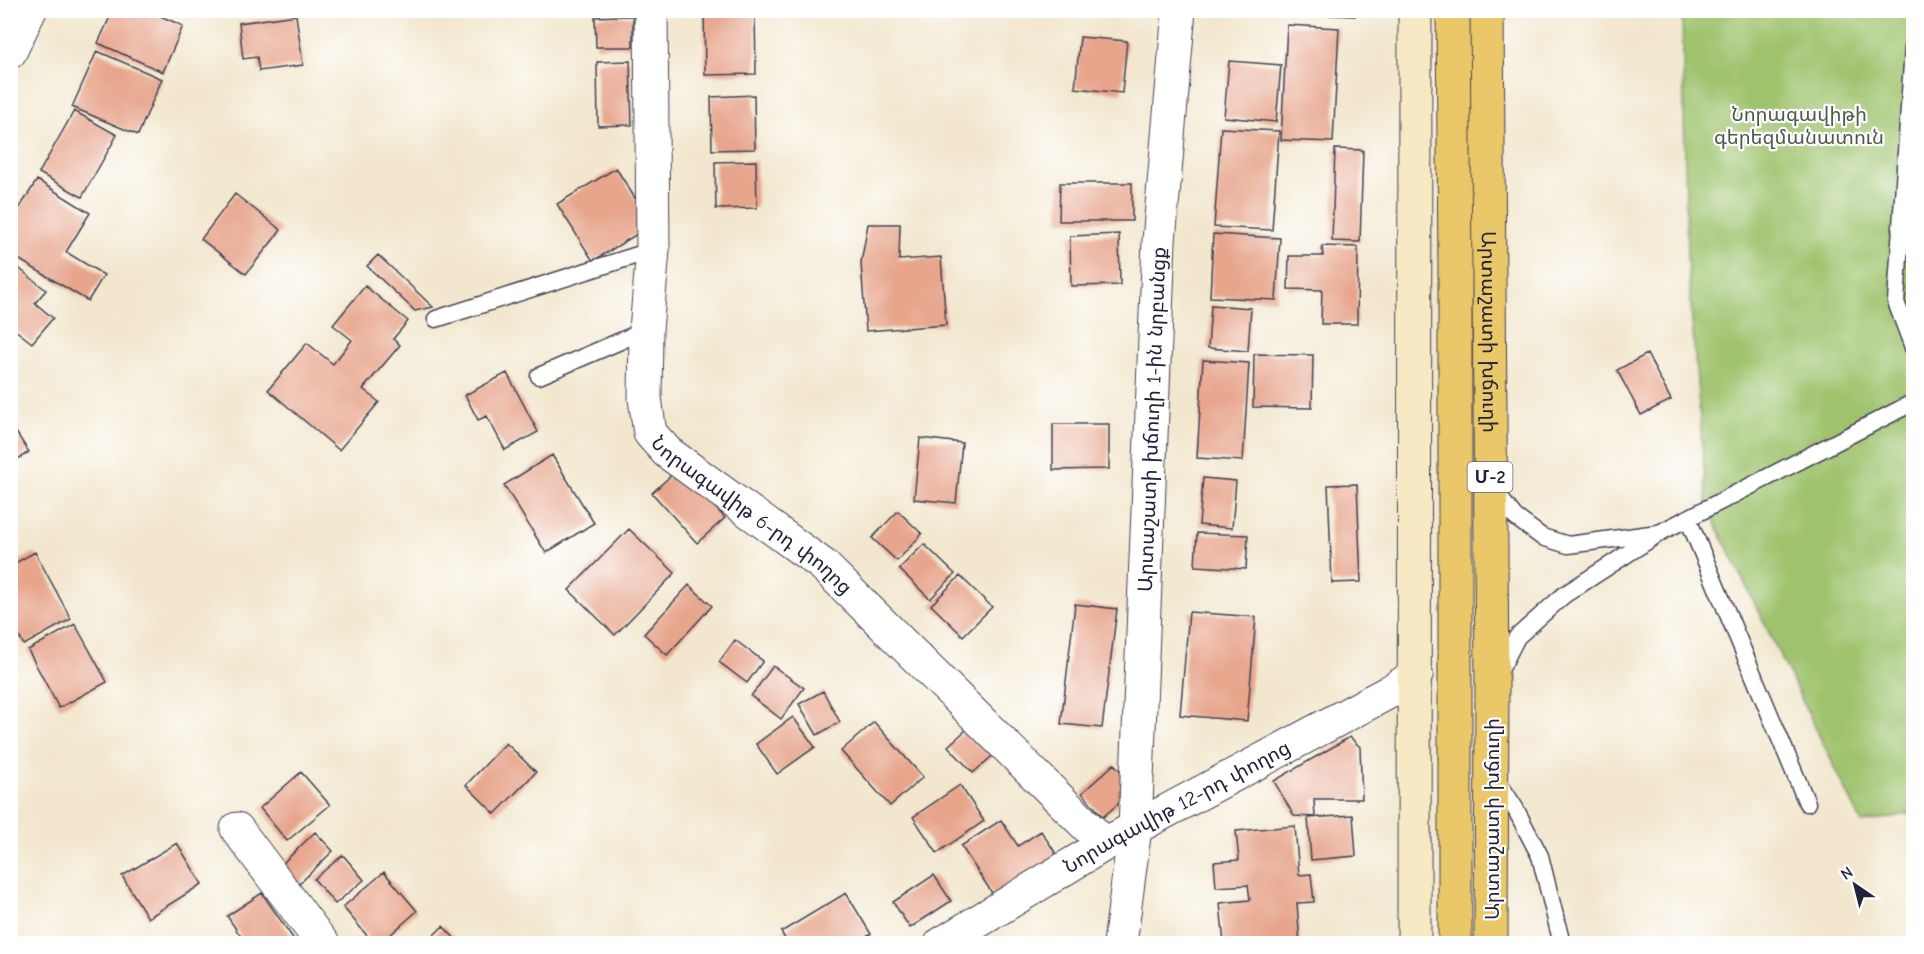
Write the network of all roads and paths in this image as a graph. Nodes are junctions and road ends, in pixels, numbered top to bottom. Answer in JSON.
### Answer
{"nodes":[{"id":1,"x":30,"y":10,"type":"edge"},
{"id":2,"x":651,"y":10,"type":"edge"},
{"id":3,"x":1179,"y":10,"type":"edge"},
{"id":4,"x":1415,"y":10,"type":"edge"},
{"id":5,"x":1453,"y":10,"type":"edge"},
{"id":6,"x":1487,"y":10,"type":"edge"},
{"id":7,"x":1914,"y":33,"type":"edge"},
{"id":8,"x":10,"y":52,"type":"edge"},
{"id":9,"x":653,"y":250,"type":"junction"},
{"id":10,"x":436,"y":319,"type":"dead end"},
{"id":11,"x":646,"y":330,"type":"junction"},
{"id":12,"x":1914,"y":350,"type":"edge"},
{"id":13,"x":539,"y":376,"type":"dead end"},
{"id":14,"x":1914,"y":402,"type":"edge"},
{"id":15,"x":1490,"y":473,"type":"junction"},
{"id":16,"x":1688,"y":519,"type":"junction"},
{"id":17,"x":1661,"y":532,"type":"junction"},
{"id":18,"x":1416,"y":675,"type":"junction"},
{"id":19,"x":1492,"y":685,"type":"junction"},
{"id":20,"x":1491,"y":771,"type":"junction"},
{"id":21,"x":1807,"y":803,"type":"dead end"},
{"id":22,"x":1135,"y":828,"type":"junction"},
{"id":23,"x":237,"y":829,"type":"dead end"},
{"id":24,"x":1105,"y":844,"type":"junction"},
{"id":25,"x":323,"y":944,"type":"edge"},
{"id":26,"x":941,"y":944,"type":"edge"},
{"id":27,"x":1120,"y":944,"type":"edge"},
{"id":28,"x":1414,"y":944,"type":"edge"},
{"id":29,"x":1455,"y":944,"type":"edge"},
{"id":30,"x":1491,"y":944,"type":"edge"},
{"id":31,"x":1562,"y":944,"type":"edge"}],
"edges":[{"from":1,"to":8,"type":"street"},
{"from":2,"to":9,"type":"street","name":"Նորագավիթ 6-րդ փողոց"},
{"from":3,"to":22,"type":"street","name":"Արտաշատի խճուղի 1-ին նրբանցք"},
{"from":4,"to":18,"type":"street"},
{"from":5,"to":29,"type":"highway","name":"Արտաշատի խճուղի","number":"Մ-2"},
{"from":6,"to":15,"type":"highway","name":"Արտաշատի խճուղի","number":"Մ-2"},
{"from":7,"to":12,"type":"lane"},
{"from":9,"to":10,"type":"lane"},
{"from":9,"to":11,"type":"street","name":"Նորագավիթ 6-րդ փողոց"},
{"from":11,"to":13,"type":"lane"},
{"from":11,"to":24,"type":"street","name":"Նորագավիթ 6-րդ փողոց"},
{"from":14,"to":16,"type":"lane"},
{"from":15,"to":17,"type":"lane"},
{"from":15,"to":19,"type":"highway","name":"Արտաշատի խճուղի","number":"Մ-2"},
{"from":16,"to":17,"type":"lane"},
{"from":16,"to":21,"type":"lane"},
{"from":17,"to":19,"type":"lane"},
{"from":18,"to":22,"type":"street","name":"Նորագավիթ 12-րդ փողոց"},
{"from":18,"to":28,"type":"street"},
{"from":19,"to":20,"type":"highway","name":"Արտաշատի խճուղի","number":"Մ-2"},
{"from":20,"to":30,"type":"highway","name":"Արտաշատի խճուղի","number":"Մ-2"},
{"from":20,"to":31,"type":"lane"},
{"from":22,"to":24,"type":"street","name":"Նորագավիթ 12-րդ փողոց"},
{"from":22,"to":27,"type":"street","name":"Արտաշատի խճուղի 1-ին նրբանցք"},
{"from":23,"to":25,"type":"street"},
{"from":24,"to":26,"type":"street","name":"Նորագավիթ 12-րդ փողոց"}]}
